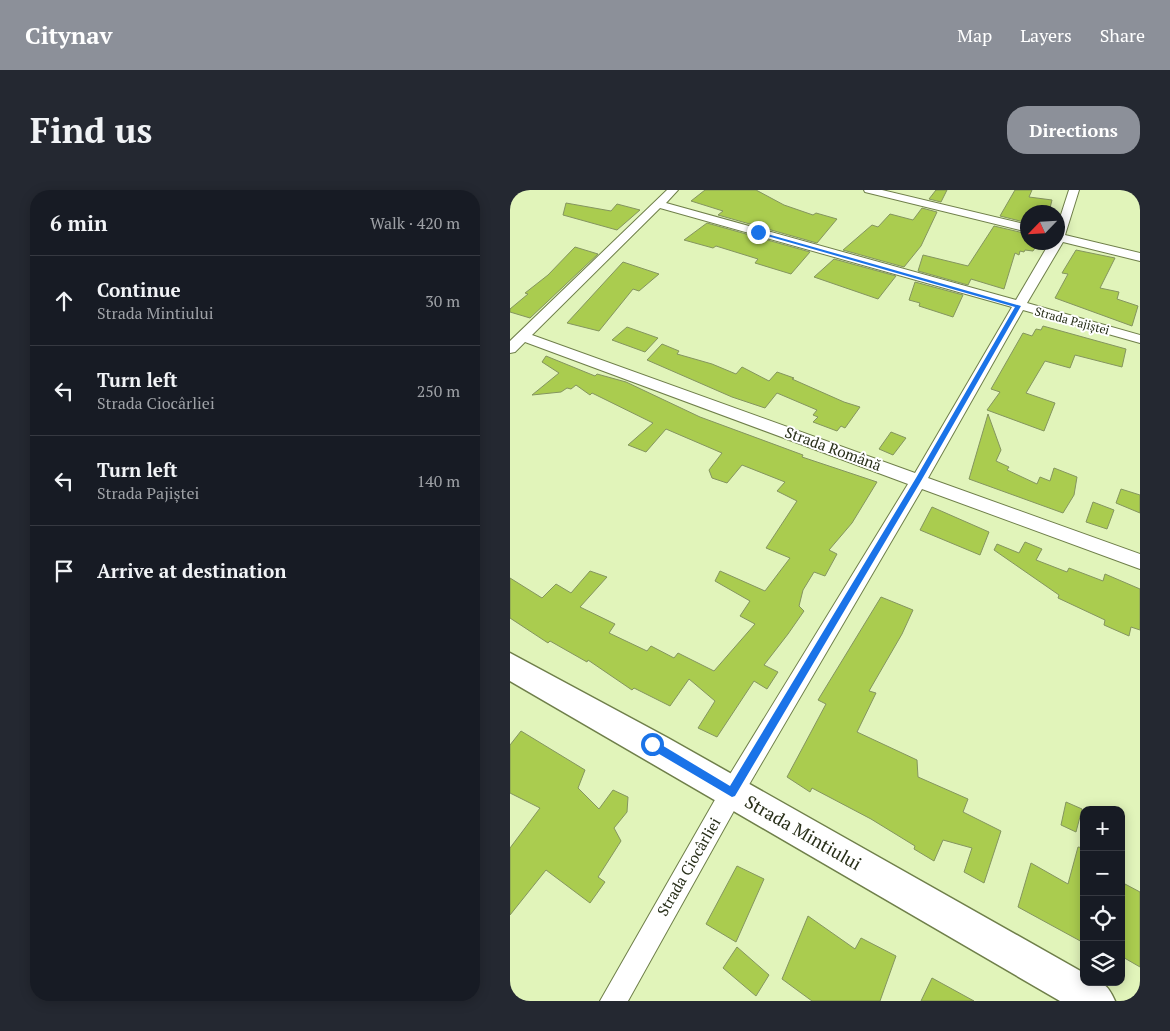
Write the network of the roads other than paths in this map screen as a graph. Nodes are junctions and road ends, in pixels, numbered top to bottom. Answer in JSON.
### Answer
{"nodes":[{"id":1,"x":672,"y":190,"type":"edge"},
{"id":2,"x":868,"y":190,"type":"edge"},
{"id":3,"x":1074,"y":190,"type":"edge"},
{"id":4,"x":658,"y":204,"type":"junction"},
{"id":5,"x":1065,"y":218,"type":"edge"},
{"id":6,"x":1020,"y":227,"type":"edge"},
{"id":7,"x":1065,"y":241,"type":"edge"},
{"id":8,"x":1051,"y":250,"type":"edge"},
{"id":9,"x":1140,"y":257,"type":"edge"},
{"id":10,"x":1018,"y":306,"type":"junction"},
{"id":11,"x":525,"y":336,"type":"junction"},
{"id":12,"x":1140,"y":339,"type":"edge"},
{"id":13,"x":510,"y":350,"type":"edge"},
{"id":14,"x":919,"y":480,"type":"junction"},
{"id":15,"x":1140,"y":562,"type":"edge"},
{"id":16,"x":510,"y":666,"type":"edge"},
{"id":17,"x":732,"y":792,"type":"junction"},
{"id":18,"x":613,"y":1001,"type":"edge"},
{"id":19,"x":1096,"y":1001,"type":"edge"}],
"edges":[{"from":1,"to":4,"type":"street"},
{"from":2,"to":6,"type":"street"},
{"from":3,"to":5,"type":"street","name":"Strada Ciocârliei"},
{"from":4,"to":10,"type":"street","name":"Strada Pajiștei"},
{"from":4,"to":11,"type":"street"},
{"from":7,"to":9,"type":"street"},
{"from":8,"to":10,"type":"street","name":"Strada Ciocârliei"},
{"from":10,"to":12,"type":"street","name":"Strada Pajiștei"},
{"from":10,"to":14,"type":"street","name":"Strada Ciocârliei"},
{"from":11,"to":13,"type":"street"},
{"from":11,"to":14,"type":"street","name":"Strada Română"},
{"from":14,"to":15,"type":"street","name":"Strada Română"},
{"from":14,"to":17,"type":"street","name":"Strada Ciocârliei"},
{"from":16,"to":17,"type":"main road","name":"Strada Mintiului"},
{"from":17,"to":18,"type":"street","name":"Strada Ciocârliei"},
{"from":17,"to":19,"type":"main road","name":"Strada Mintiului"}]}
